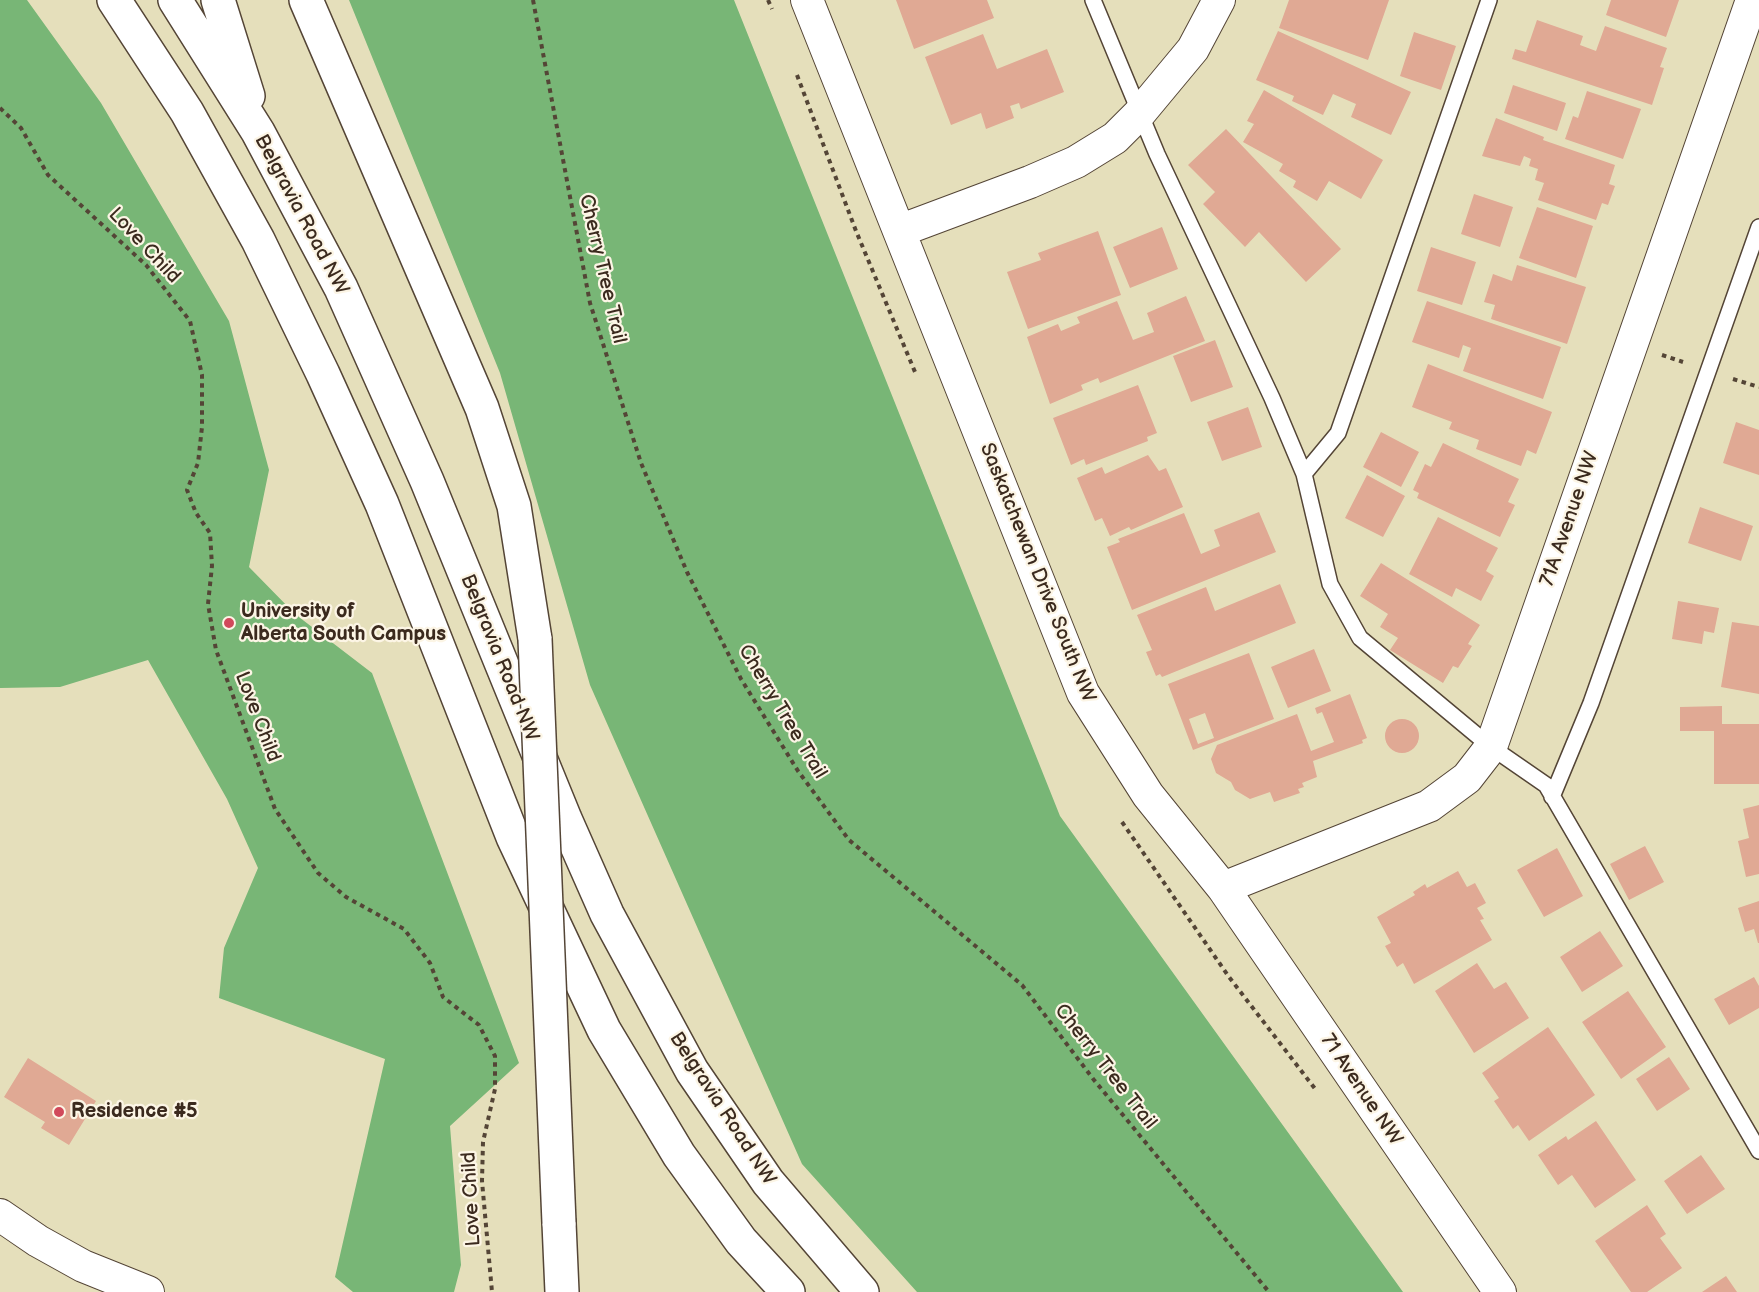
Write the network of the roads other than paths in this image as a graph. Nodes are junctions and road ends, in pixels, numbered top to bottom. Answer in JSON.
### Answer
{"nodes":[{"id":1,"x":114,"y":0,"type":"edge"},
{"id":2,"x":175,"y":0,"type":"edge"},
{"id":3,"x":218,"y":0,"type":"edge"},
{"id":4,"x":306,"y":0,"type":"edge"},
{"id":5,"x":807,"y":0,"type":"edge"},
{"id":6,"x":1093,"y":0,"type":"edge"},
{"id":7,"x":1219,"y":0,"type":"edge"},
{"id":8,"x":1489,"y":0,"type":"edge"},
{"id":9,"x":1752,"y":0,"type":"edge"},
{"id":10,"x":1139,"y":114,"type":"junction"},
{"id":11,"x":258,"y":132,"type":"junction"},
{"id":12,"x":1759,"y":227,"type":"edge"},
{"id":13,"x":899,"y":231,"type":"junction"},
{"id":14,"x":1304,"y":474,"type":"junction"},
{"id":15,"x":1491,"y":747,"type":"junction"},
{"id":16,"x":1552,"y":797,"type":"junction"},
{"id":17,"x":1222,"y":888,"type":"junction"},
{"id":18,"x":1759,"y":1151,"type":"edge"},
{"id":19,"x":0,"y":1215,"type":"edge"},
{"id":20,"x":148,"y":1292,"type":"edge"},
{"id":21,"x":562,"y":1292,"type":"edge"},
{"id":22,"x":788,"y":1292,"type":"edge"},
{"id":23,"x":862,"y":1292,"type":"edge"},
{"id":24,"x":1500,"y":1292,"type":"edge"}],
"edges":[{"from":1,"to":22,"type":"main road"},
{"from":2,"to":11,"type":"main road","name":"Belgravia Road NW"},
{"from":3,"to":11,"type":"main road"},
{"from":4,"to":21,"type":"main road","bridge":true},
{"from":5,"to":13,"type":"street","name":"Saskatchewan Drive South NW"},
{"from":6,"to":10,"type":"lane"},
{"from":7,"to":10,"type":"street"},
{"from":8,"to":14,"type":"lane"},
{"from":9,"to":15,"type":"street","name":"71A Avenue NW"},
{"from":10,"to":13,"type":"street"},
{"from":10,"to":14,"type":"lane"},
{"from":11,"to":23,"type":"main road","name":"Belgravia Road NW"},
{"from":12,"to":16,"type":"lane"},
{"from":13,"to":17,"type":"street","name":"Saskatchewan Drive South NW"},
{"from":14,"to":15,"type":"lane"},
{"from":15,"to":16,"type":"lane"},
{"from":15,"to":17,"type":"street","name":"71A Avenue NW"},
{"from":16,"to":18,"type":"lane"},
{"from":17,"to":24,"type":"street","name":"71 Avenue NW"},
{"from":19,"to":20,"type":"street"}]}
